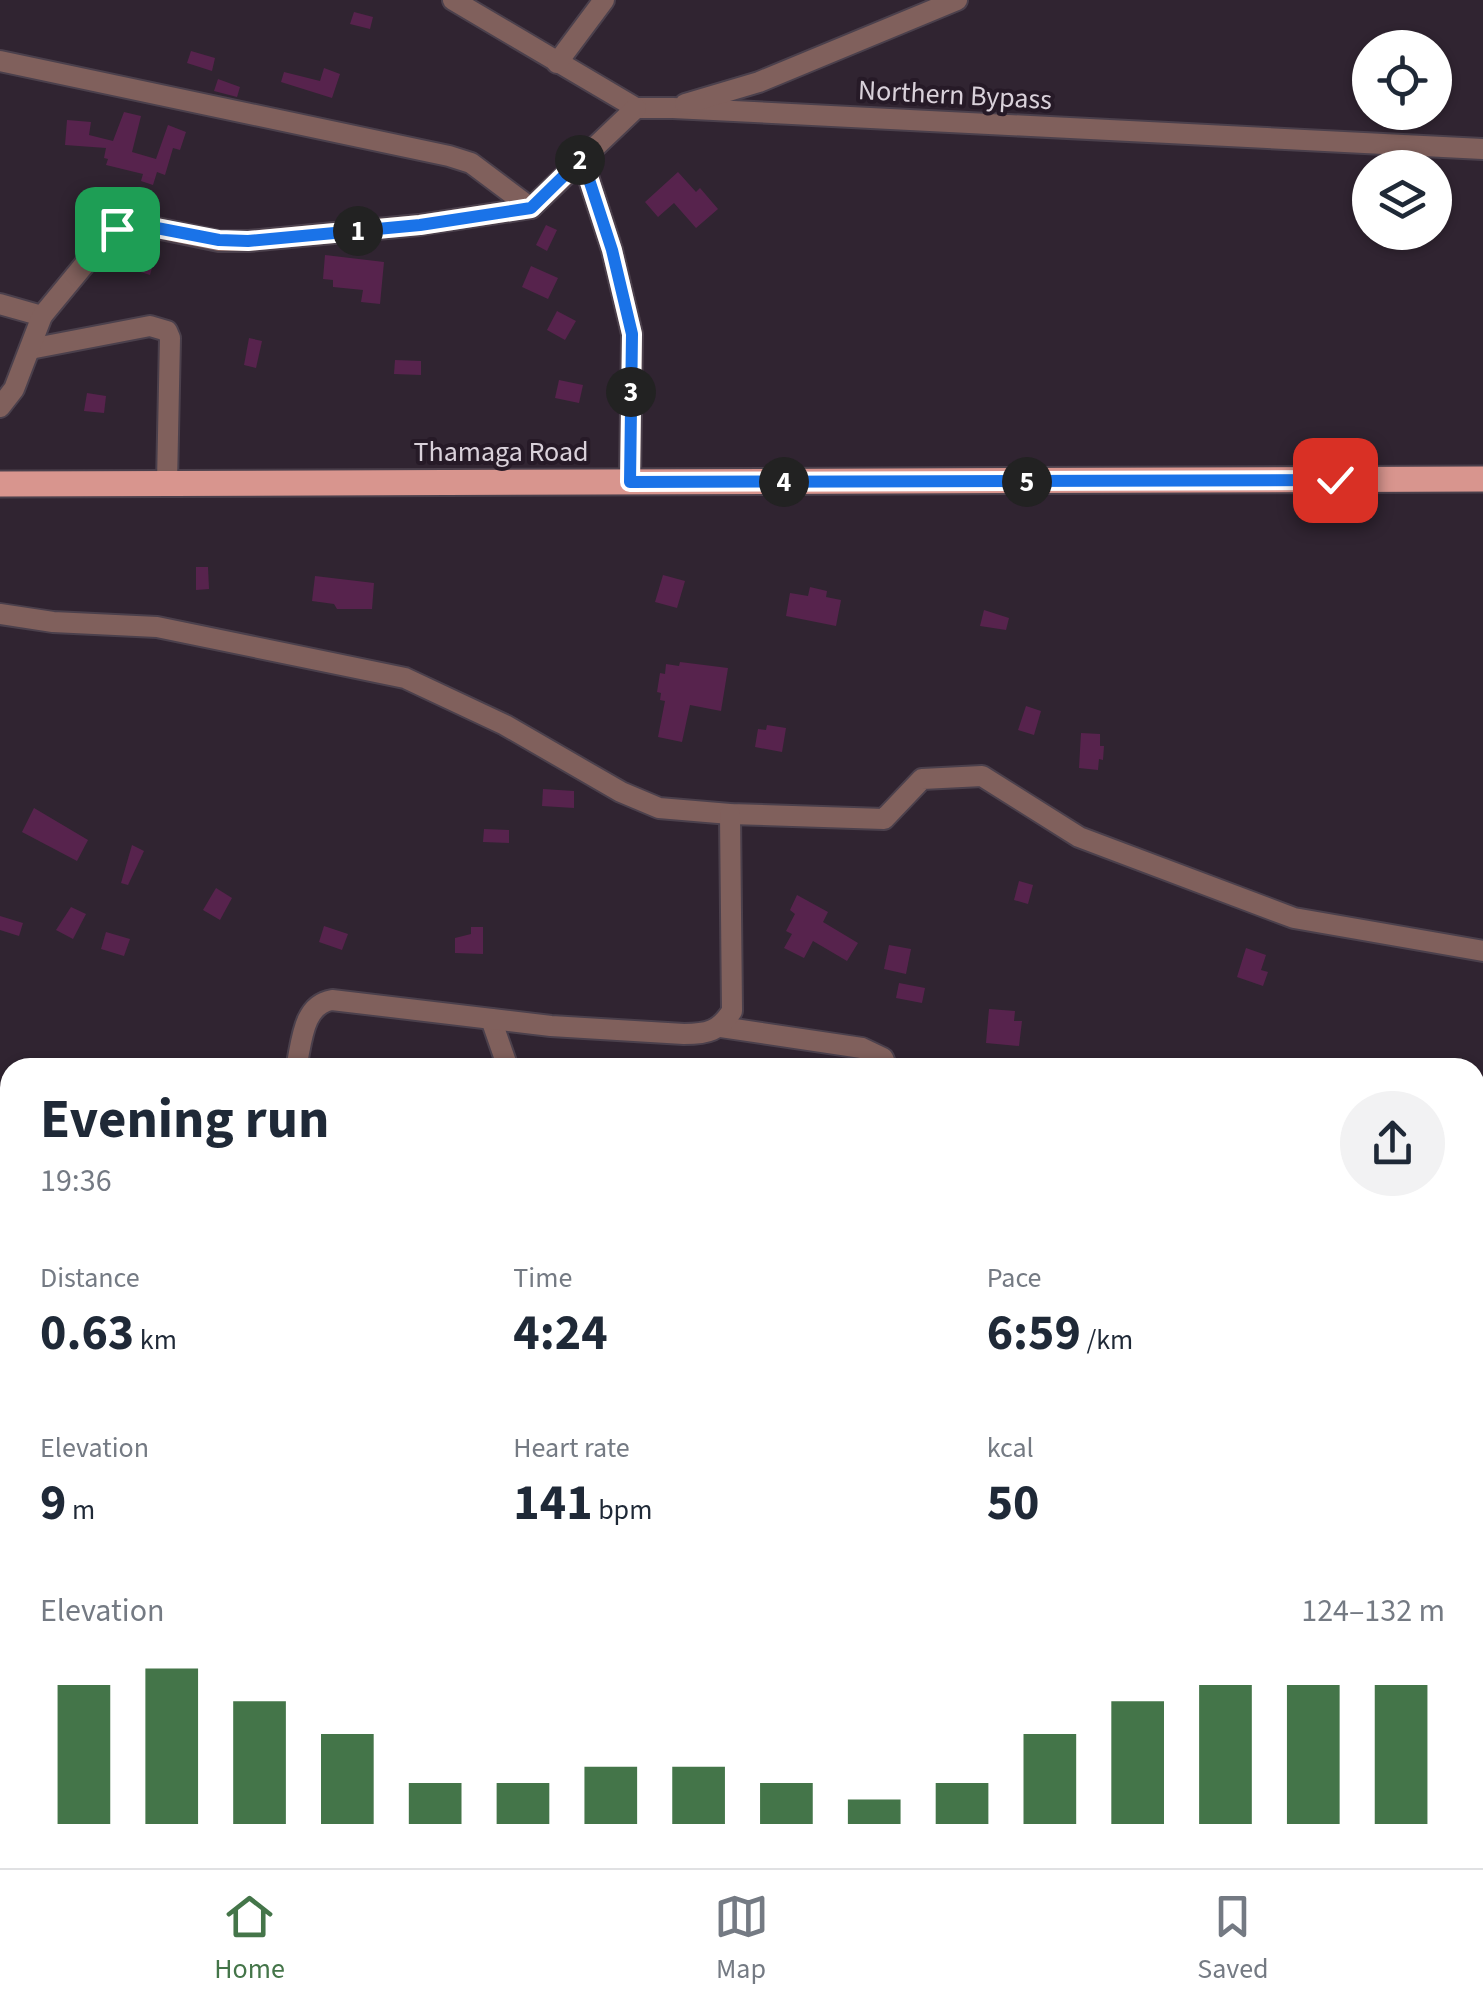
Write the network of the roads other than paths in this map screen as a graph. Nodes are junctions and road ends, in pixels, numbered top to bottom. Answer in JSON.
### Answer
{"nodes":[{"id":1,"x":453,"y":0,"type":"edge"},
{"id":2,"x":604,"y":0,"type":"edge"},
{"id":3,"x":957,"y":0,"type":"edge"},
{"id":4,"x":0,"y":62,"type":"edge"},
{"id":5,"x":557,"y":63,"type":"junction"},
{"id":6,"x":636,"y":108,"type":"junction"},
{"id":7,"x":673,"y":108,"type":"junction"},
{"id":8,"x":1483,"y":149,"type":"edge"},
{"id":9,"x":582,"y":158,"type":"junction"},
{"id":10,"x":531,"y":208,"type":"junction"},
{"id":11,"x":0,"y":304,"type":"edge"},
{"id":12,"x":42,"y":316,"type":"junction"},
{"id":13,"x":30,"y":349,"type":"junction"},
{"id":14,"x":0,"y":406,"type":"edge"},
{"id":15,"x":1483,"y":478,"type":"edge"},
{"id":16,"x":630,"y":482,"type":"junction"},
{"id":17,"x":168,"y":483,"type":"junction"},
{"id":18,"x":0,"y":484,"type":"edge"},
{"id":19,"x":0,"y":614,"type":"edge"},
{"id":20,"x":730,"y":814,"type":"junction"},
{"id":21,"x":1483,"y":951,"type":"edge"},
{"id":22,"x":491,"y":1019,"type":"junction"},
{"id":23,"x":721,"y":1027,"type":"junction"},
{"id":24,"x":298,"y":1058,"type":"edge"},
{"id":25,"x":505,"y":1058,"type":"edge"},
{"id":26,"x":883,"y":1058,"type":"edge"}],
"edges":[{"from":1,"to":5,"type":"street","name":"Northern Bypass"},
{"from":2,"to":5,"type":"street"},
{"from":3,"to":7,"type":"street"},
{"from":4,"to":10,"type":"street"},
{"from":5,"to":6,"type":"street","name":"Northern Bypass"},
{"from":6,"to":7,"type":"street","name":"Northern Bypass"},
{"from":6,"to":9,"type":"street"},
{"from":7,"to":8,"type":"street","name":"Northern Bypass"},
{"from":9,"to":10,"type":"street"},
{"from":9,"to":16,"type":"street"},
{"from":10,"to":12,"type":"street"},
{"from":11,"to":12,"type":"street"},
{"from":12,"to":13,"type":"street"},
{"from":13,"to":14,"type":"street"},
{"from":13,"to":17,"type":"street"},
{"from":15,"to":16,"type":"main road","name":"Thamaga Road"},
{"from":16,"to":17,"type":"main road","name":"Thamaga Road"},
{"from":17,"to":18,"type":"main road","name":"Thamaga Road"},
{"from":19,"to":20,"type":"street"},
{"from":20,"to":21,"type":"street"},
{"from":20,"to":23,"type":"street"},
{"from":22,"to":23,"type":"street"},
{"from":22,"to":24,"type":"street"},
{"from":22,"to":25,"type":"street"},
{"from":23,"to":26,"type":"street"}]}
